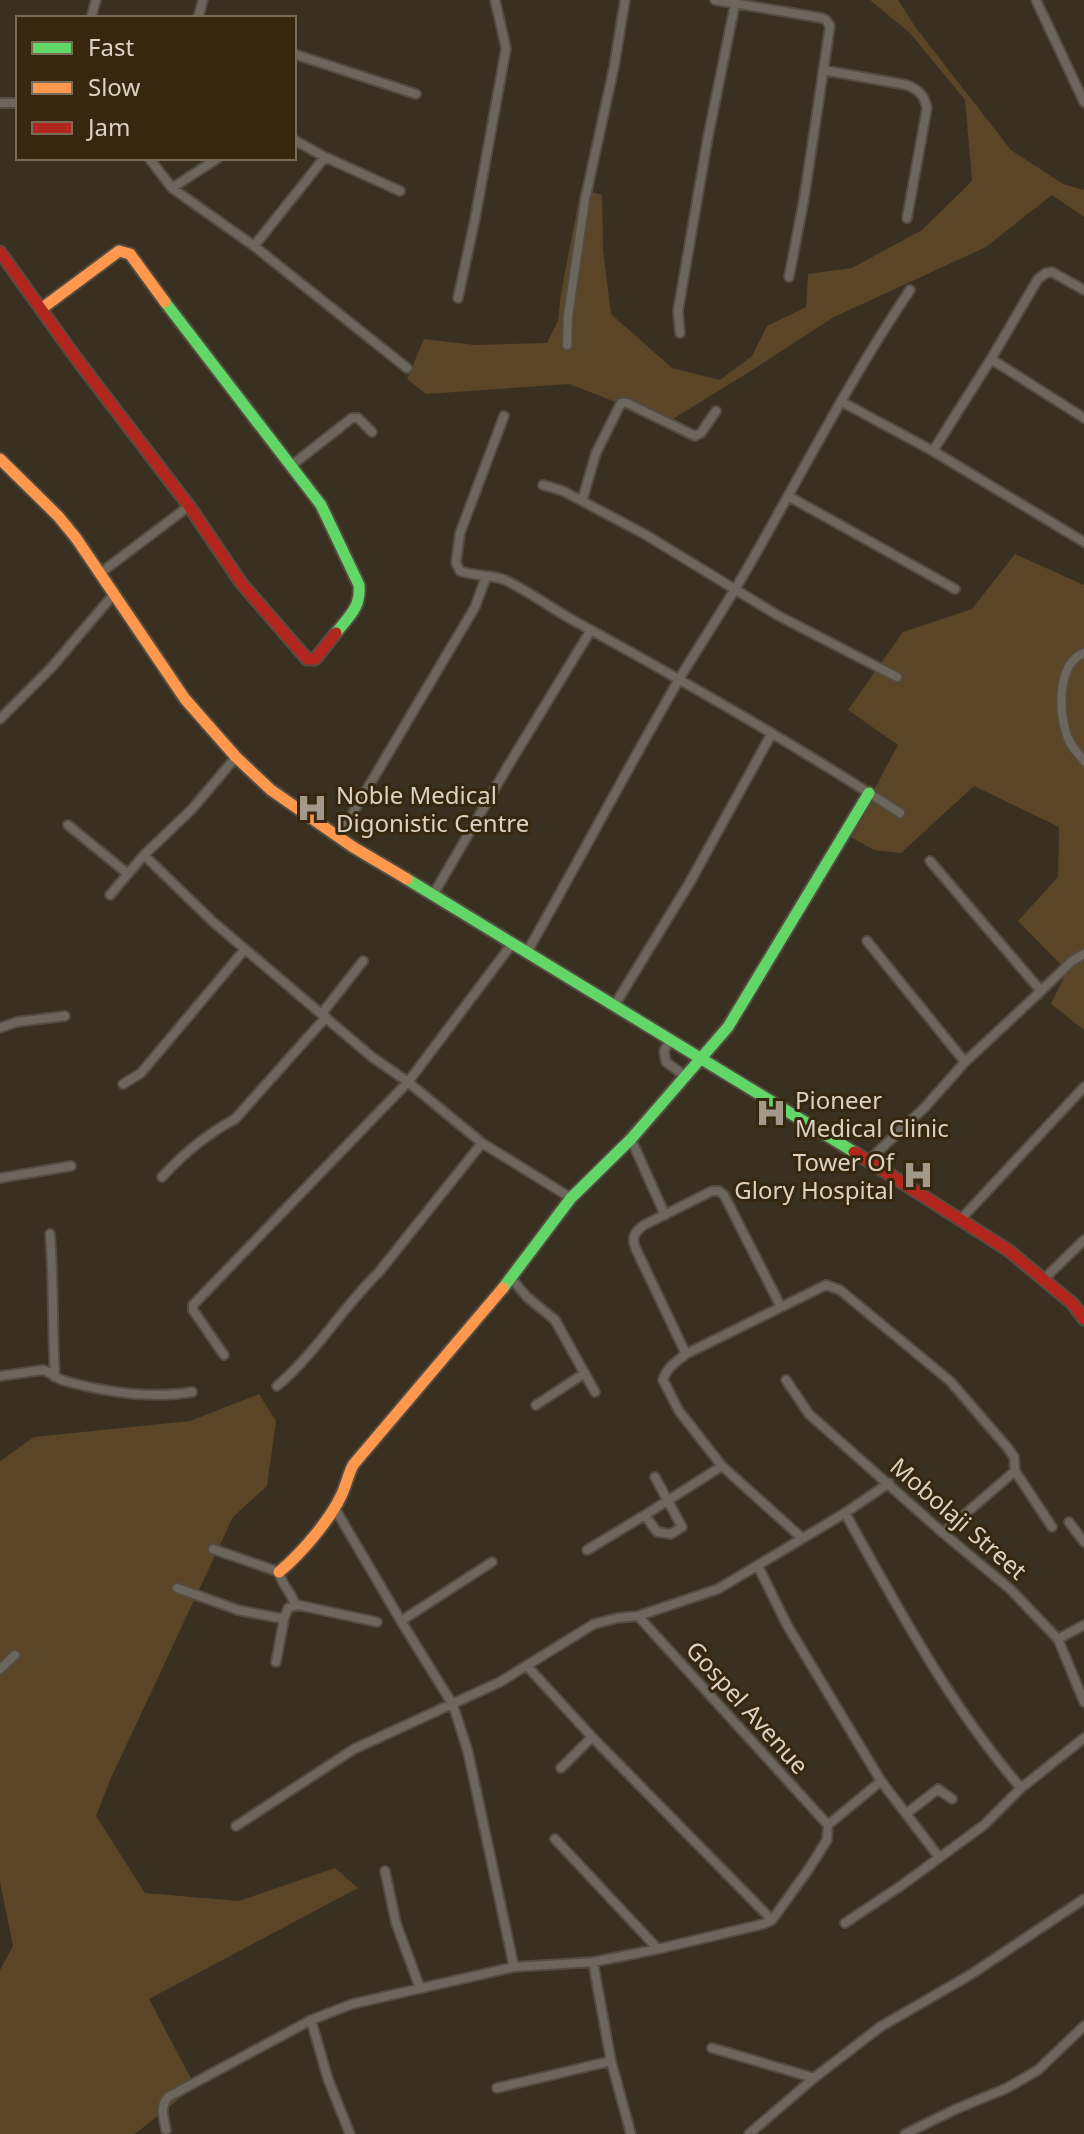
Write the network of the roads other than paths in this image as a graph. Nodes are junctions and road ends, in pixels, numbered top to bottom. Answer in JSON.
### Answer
{"nodes":[{"id":1,"x":495,"y":0,"type":"edge"},
{"id":2,"x":625,"y":0,"type":"edge"},
{"id":3,"x":715,"y":0,"type":"edge"},
{"id":4,"x":1036,"y":0,"type":"edge"},
{"id":5,"x":735,"y":4,"type":"junction"},
{"id":6,"x":296,"y":55,"type":"edge"},
{"id":7,"x":823,"y":70,"type":"junction"},
{"id":8,"x":416,"y":94,"type":"dead end"},
{"id":9,"x":1084,"y":102,"type":"edge"},
{"id":10,"x":296,"y":141,"type":"edge"},
{"id":11,"x":325,"y":157,"type":"junction"},
{"id":12,"x":151,"y":160,"type":"edge"},
{"id":13,"x":215,"y":160,"type":"edge"},
{"id":14,"x":172,"y":188,"type":"junction"},
{"id":15,"x":400,"y":191,"type":"dead end"},
{"id":16,"x":907,"y":218,"type":"dead end"},
{"id":17,"x":254,"y":246,"type":"junction"},
{"id":18,"x":0,"y":252,"type":"edge"},
{"id":19,"x":789,"y":277,"type":"dead end"},
{"id":20,"x":910,"y":290,"type":"dead end"},
{"id":21,"x":1084,"y":290,"type":"edge"},
{"id":22,"x":458,"y":298,"type":"dead end"},
{"id":23,"x":41,"y":309,"type":"junction"},
{"id":24,"x":680,"y":333,"type":"dead end"},
{"id":25,"x":567,"y":345,"type":"dead end"},
{"id":26,"x":991,"y":359,"type":"junction"},
{"id":27,"x":407,"y":368,"type":"dead end"},
{"id":28,"x":842,"y":402,"type":"junction"},
{"id":29,"x":716,"y":411,"type":"dead end"},
{"id":30,"x":504,"y":416,"type":"dead end"},
{"id":31,"x":1084,"y":418,"type":"edge"},
{"id":32,"x":372,"y":432,"type":"dead end"},
{"id":33,"x":933,"y":451,"type":"junction"},
{"id":34,"x":2,"y":464,"type":"edge"},
{"id":35,"x":292,"y":465,"type":"junction"},
{"id":36,"x":543,"y":485,"type":"dead end"},
{"id":37,"x":788,"y":496,"type":"junction"},
{"id":38,"x":582,"y":501,"type":"junction"},
{"id":39,"x":189,"y":506,"type":"junction"},
{"id":40,"x":1084,"y":542,"type":"edge"},
{"id":41,"x":99,"y":574,"type":"junction"},
{"id":42,"x":486,"y":577,"type":"junction"},
{"id":43,"x":955,"y":589,"type":"dead end"},
{"id":44,"x":734,"y":590,"type":"junction"},
{"id":45,"x":113,"y":595,"type":"junction"},
{"id":46,"x":591,"y":630,"type":"junction"},
{"id":47,"x":1084,"y":653,"type":"edge"},
{"id":48,"x":897,"y":677,"type":"dead end"},
{"id":49,"x":680,"y":678,"type":"junction"},
{"id":50,"x":0,"y":719,"type":"edge"},
{"id":51,"x":772,"y":733,"type":"junction"},
{"id":52,"x":236,"y":757,"type":"junction"},
{"id":53,"x":1084,"y":761,"type":"edge"},
{"id":54,"x":869,"y":793,"type":"junction"},
{"id":55,"x":900,"y":813,"type":"dead end"},
{"id":56,"x":68,"y":825,"type":"dead end"},
{"id":57,"x":338,"y":838,"type":"junction"},
{"id":58,"x":144,"y":855,"type":"junction"},
{"id":59,"x":930,"y":861,"type":"dead end"},
{"id":60,"x":128,"y":874,"type":"junction"},
{"id":61,"x":110,"y":895,"type":"dead end"},
{"id":62,"x":433,"y":895,"type":"junction"},
{"id":63,"x":867,"y":941,"type":"dead end"},
{"id":64,"x":512,"y":944,"type":"junction"},
{"id":65,"x":245,"y":949,"type":"junction"},
{"id":66,"x":527,"y":952,"type":"junction"},
{"id":67,"x":1084,"y":954,"type":"edge"},
{"id":68,"x":363,"y":961,"type":"dead end"},
{"id":69,"x":1041,"y":991,"type":"junction"},
{"id":70,"x":614,"y":1006,"type":"junction"},
{"id":71,"x":65,"y":1016,"type":"dead end"},
{"id":72,"x":326,"y":1017,"type":"junction"},
{"id":73,"x":0,"y":1028,"type":"edge"},
{"id":74,"x":670,"y":1040,"type":"junction"},
{"id":75,"x":701,"y":1058,"type":"junction"},
{"id":76,"x":965,"y":1062,"type":"junction"},
{"id":77,"x":685,"y":1076,"type":"junction"},
{"id":78,"x":408,"y":1082,"type":"junction"},
{"id":79,"x":123,"y":1084,"type":"dead end"},
{"id":80,"x":1084,"y":1087,"type":"edge"},
{"id":81,"x":631,"y":1139,"type":"junction"},
{"id":82,"x":482,"y":1143,"type":"junction"},
{"id":83,"x":868,"y":1161,"type":"junction"},
{"id":84,"x":71,"y":1166,"type":"dead end"},
{"id":85,"x":162,"y":1177,"type":"dead end"},
{"id":86,"x":0,"y":1178,"type":"edge"},
{"id":87,"x":571,"y":1198,"type":"junction"},
{"id":88,"x":665,"y":1215,"type":"junction"},
{"id":89,"x":961,"y":1219,"type":"junction"},
{"id":90,"x":50,"y":1234,"type":"dead end"},
{"id":91,"x":1084,"y":1240,"type":"edge"},
{"id":92,"x":511,"y":1278,"type":"junction"},
{"id":93,"x":1044,"y":1279,"type":"junction"},
{"id":94,"x":781,"y":1307,"type":"junction"},
{"id":95,"x":1084,"y":1319,"type":"edge"},
{"id":96,"x":686,"y":1354,"type":"junction"},
{"id":97,"x":224,"y":1355,"type":"dead end"},
{"id":98,"x":585,"y":1373,"type":"junction"},
{"id":99,"x":0,"y":1376,"type":"edge"},
{"id":100,"x":55,"y":1377,"type":"junction"},
{"id":101,"x":786,"y":1380,"type":"dead end"},
{"id":102,"x":277,"y":1386,"type":"dead end"},
{"id":103,"x":192,"y":1392,"type":"dead end"},
{"id":104,"x":595,"y":1392,"type":"dead end"},
{"id":105,"x":536,"y":1405,"type":"dead end"},
{"id":106,"x":722,"y":1466,"type":"junction"},
{"id":107,"x":1015,"y":1471,"type":"junction"},
{"id":108,"x":655,"y":1477,"type":"dead end"},
{"id":109,"x":889,"y":1483,"type":"junction"},
{"id":110,"x":668,"y":1500,"type":"junction"},
{"id":111,"x":334,"y":1507,"type":"junction"},
{"id":112,"x":845,"y":1513,"type":"junction"},
{"id":113,"x":645,"y":1515,"type":"junction"},
{"id":114,"x":1069,"y":1522,"type":"dead end"},
{"id":115,"x":1052,"y":1527,"type":"dead end"},
{"id":116,"x":943,"y":1533,"type":"junction"},
{"id":117,"x":802,"y":1538,"type":"junction"},
{"id":118,"x":1084,"y":1542,"type":"edge"},
{"id":119,"x":213,"y":1549,"type":"dead end"},
{"id":120,"x":587,"y":1550,"type":"dead end"},
{"id":121,"x":492,"y":1562,"type":"dead end"},
{"id":122,"x":758,"y":1566,"type":"junction"},
{"id":123,"x":279,"y":1572,"type":"junction"},
{"id":124,"x":177,"y":1588,"type":"dead end"},
{"id":125,"x":295,"y":1605,"type":"junction"},
{"id":126,"x":638,"y":1616,"type":"junction"},
{"id":127,"x":284,"y":1619,"type":"junction"},
{"id":128,"x":401,"y":1621,"type":"junction"},
{"id":129,"x":377,"y":1622,"type":"dead end"},
{"id":130,"x":1084,"y":1625,"type":"edge"},
{"id":131,"x":1058,"y":1639,"type":"junction"},
{"id":132,"x":15,"y":1655,"type":"dead end"},
{"id":133,"x":276,"y":1662,"type":"dead end"},
{"id":134,"x":527,"y":1666,"type":"junction"},
{"id":135,"x":0,"y":1669,"type":"edge"},
{"id":136,"x":1084,"y":1702,"type":"edge"},
{"id":137,"x":453,"y":1705,"type":"junction"},
{"id":138,"x":592,"y":1737,"type":"junction"},
{"id":139,"x":1084,"y":1738,"type":"edge"},
{"id":140,"x":561,"y":1768,"type":"dead end"},
{"id":141,"x":881,"y":1781,"type":"junction"},
{"id":142,"x":1021,"y":1788,"type":"junction"},
{"id":143,"x":952,"y":1799,"type":"dead end"},
{"id":144,"x":906,"y":1814,"type":"junction"},
{"id":145,"x":828,"y":1825,"type":"junction"},
{"id":146,"x":236,"y":1826,"type":"dead end"},
{"id":147,"x":555,"y":1839,"type":"dead end"},
{"id":148,"x":939,"y":1857,"type":"junction"},
{"id":149,"x":385,"y":1871,"type":"dead end"},
{"id":150,"x":1084,"y":1899,"type":"edge"},
{"id":151,"x":772,"y":1920,"type":"junction"},
{"id":152,"x":845,"y":1923,"type":"dead end"},
{"id":153,"x":658,"y":1949,"type":"junction"},
{"id":154,"x":593,"y":1962,"type":"junction"},
{"id":155,"x":514,"y":1967,"type":"junction"},
{"id":156,"x":420,"y":1988,"type":"junction"},
{"id":157,"x":311,"y":2020,"type":"junction"},
{"id":158,"x":1084,"y":2026,"type":"edge"},
{"id":159,"x":712,"y":2048,"type":"dead end"},
{"id":160,"x":611,"y":2061,"type":"junction"},
{"id":161,"x":814,"y":2078,"type":"junction"},
{"id":162,"x":497,"y":2088,"type":"dead end"},
{"id":163,"x":166,"y":2130,"type":"dead end"},
{"id":164,"x":350,"y":2134,"type":"edge"},
{"id":165,"x":631,"y":2134,"type":"edge"},
{"id":166,"x":749,"y":2134,"type":"edge"},
{"id":167,"x":905,"y":2134,"type":"edge"}],
"edges":[{"from":1,"to":22,"type":"street"},
{"from":2,"to":25,"type":"street"},
{"from":3,"to":5,"type":"street"},
{"from":4,"to":9,"type":"street"},
{"from":5,"to":7,"type":"street"},
{"from":5,"to":24,"type":"street"},
{"from":6,"to":8,"type":"street"},
{"from":7,"to":16,"type":"street"},
{"from":7,"to":19,"type":"street"},
{"from":10,"to":11,"type":"street"},
{"from":11,"to":15,"type":"street"},
{"from":11,"to":17,"type":"street"},
{"from":12,"to":14,"type":"street"},
{"from":13,"to":14,"type":"street"},
{"from":14,"to":17,"type":"street"},
{"from":17,"to":27,"type":"street"},
{"from":18,"to":23,"type":"street"},
{"from":20,"to":28,"type":"street"},
{"from":21,"to":26,"type":"street"},
{"from":23,"to":35,"type":"street"},
{"from":23,"to":39,"type":"street"},
{"from":26,"to":31,"type":"street"},
{"from":26,"to":33,"type":"street"},
{"from":28,"to":33,"type":"street"},
{"from":28,"to":37,"type":"street"},
{"from":29,"to":38,"type":"street"},
{"from":30,"to":42,"type":"street"},
{"from":32,"to":35,"type":"street"},
{"from":33,"to":40,"type":"street"},
{"from":34,"to":41,"type":"street"},
{"from":35,"to":39,"type":"street"},
{"from":36,"to":38,"type":"street"},
{"from":37,"to":43,"type":"street"},
{"from":37,"to":44,"type":"street"},
{"from":38,"to":44,"type":"street"},
{"from":39,"to":41,"type":"street"},
{"from":41,"to":45,"type":"street"},
{"from":42,"to":46,"type":"street"},
{"from":42,"to":57,"type":"street"},
{"from":44,"to":48,"type":"street"},
{"from":44,"to":49,"type":"street"},
{"from":45,"to":50,"type":"street"},
{"from":45,"to":52,"type":"street"},
{"from":46,"to":49,"type":"street"},
{"from":46,"to":62,"type":"street"},
{"from":47,"to":53,"type":"street"},
{"from":49,"to":51,"type":"street"},
{"from":49,"to":66,"type":"street"},
{"from":51,"to":54,"type":"street"},
{"from":51,"to":70,"type":"street"},
{"from":52,"to":57,"type":"street"},
{"from":52,"to":58,"type":"street"},
{"from":54,"to":55,"type":"street"},
{"from":54,"to":75,"type":"street"},
{"from":56,"to":60,"type":"street"},
{"from":57,"to":62,"type":"street"},
{"from":58,"to":60,"type":"street"},
{"from":58,"to":65,"type":"street"},
{"from":59,"to":69,"type":"street"},
{"from":60,"to":61,"type":"street"},
{"from":62,"to":64,"type":"street"},
{"from":63,"to":76,"type":"street"},
{"from":64,"to":66,"type":"street"},
{"from":64,"to":78,"type":"street"},
{"from":65,"to":72,"type":"street"},
{"from":65,"to":79,"type":"street"},
{"from":66,"to":70,"type":"street"},
{"from":67,"to":69,"type":"street"},
{"from":68,"to":72,"type":"street"},
{"from":69,"to":76,"type":"street"},
{"from":70,"to":74,"type":"street"},
{"from":71,"to":73,"type":"street"},
{"from":72,"to":78,"type":"street"},
{"from":72,"to":85,"type":"street"},
{"from":74,"to":75,"type":"street"},
{"from":74,"to":77,"type":"street"},
{"from":75,"to":77,"type":"street"},
{"from":75,"to":83,"type":"street"},
{"from":76,"to":83,"type":"street"},
{"from":77,"to":81,"type":"street"},
{"from":78,"to":82,"type":"street"},
{"from":78,"to":97,"type":"street"},
{"from":80,"to":89,"type":"street"},
{"from":81,"to":87,"type":"street"},
{"from":81,"to":88,"type":"street"},
{"from":82,"to":87,"type":"street"},
{"from":82,"to":102,"type":"street"},
{"from":83,"to":89,"type":"street"},
{"from":84,"to":86,"type":"street"},
{"from":87,"to":92,"type":"street"},
{"from":88,"to":94,"type":"street"},
{"from":88,"to":96,"type":"street"},
{"from":89,"to":93,"type":"street"},
{"from":90,"to":100,"type":"street"},
{"from":91,"to":93,"type":"street"},
{"from":92,"to":98,"type":"street"},
{"from":92,"to":111,"type":"street"},
{"from":93,"to":95,"type":"street"},
{"from":94,"to":96,"type":"street"},
{"from":94,"to":107,"type":"street"},
{"from":96,"to":106,"type":"street"},
{"from":98,"to":104,"type":"street"},
{"from":98,"to":105,"type":"street"},
{"from":99,"to":100,"type":"street"},
{"from":100,"to":103,"type":"street"},
{"from":101,"to":109,"type":"street","name":"Mobolaji Street"},
{"from":106,"to":110,"type":"street"},
{"from":106,"to":117,"type":"street"},
{"from":107,"to":115,"type":"street"},
{"from":107,"to":116,"type":"street"},
{"from":108,"to":110,"type":"street"},
{"from":109,"to":112,"type":"street"},
{"from":109,"to":116,"type":"street","name":"Mobolaji Street"},
{"from":110,"to":113,"type":"street"},
{"from":110,"to":113,"type":"street"},
{"from":111,"to":123,"type":"street"},
{"from":111,"to":128,"type":"street"},
{"from":112,"to":117,"type":"street"},
{"from":112,"to":142,"type":"street"},
{"from":113,"to":120,"type":"street"},
{"from":114,"to":118,"type":"street"},
{"from":116,"to":131,"type":"street","name":"Mobolaji Street"},
{"from":117,"to":122,"type":"street"},
{"from":119,"to":123,"type":"street"},
{"from":121,"to":128,"type":"street"},
{"from":122,"to":126,"type":"street"},
{"from":122,"to":141,"type":"street"},
{"from":123,"to":125,"type":"street"},
{"from":124,"to":127,"type":"street"},
{"from":125,"to":127,"type":"street"},
{"from":125,"to":129,"type":"street"},
{"from":126,"to":134,"type":"street"},
{"from":126,"to":145,"type":"street","name":"Gospel Avenue"},
{"from":127,"to":133,"type":"street"},
{"from":128,"to":137,"type":"street"},
{"from":130,"to":131,"type":"street"},
{"from":131,"to":136,"type":"street","name":"Mobolaji Street"},
{"from":132,"to":135,"type":"street"},
{"from":134,"to":137,"type":"street"},
{"from":134,"to":138,"type":"street"},
{"from":137,"to":146,"type":"street"},
{"from":137,"to":155,"type":"street"},
{"from":138,"to":140,"type":"street"},
{"from":138,"to":151,"type":"street"},
{"from":139,"to":142,"type":"street"},
{"from":141,"to":144,"type":"street"},
{"from":141,"to":145,"type":"street"},
{"from":142,"to":148,"type":"street"},
{"from":143,"to":144,"type":"street"},
{"from":144,"to":148,"type":"street"},
{"from":145,"to":151,"type":"street"},
{"from":147,"to":153,"type":"street"},
{"from":148,"to":152,"type":"street"},
{"from":149,"to":156,"type":"street"},
{"from":150,"to":161,"type":"street"},
{"from":151,"to":153,"type":"street"},
{"from":153,"to":154,"type":"street"},
{"from":154,"to":155,"type":"street"},
{"from":154,"to":160,"type":"street"},
{"from":155,"to":156,"type":"street"},
{"from":156,"to":157,"type":"street"},
{"from":157,"to":163,"type":"street"},
{"from":157,"to":164,"type":"street"},
{"from":158,"to":167,"type":"street"},
{"from":159,"to":161,"type":"street"},
{"from":160,"to":162,"type":"street"},
{"from":160,"to":165,"type":"street"},
{"from":161,"to":166,"type":"street"}]}
